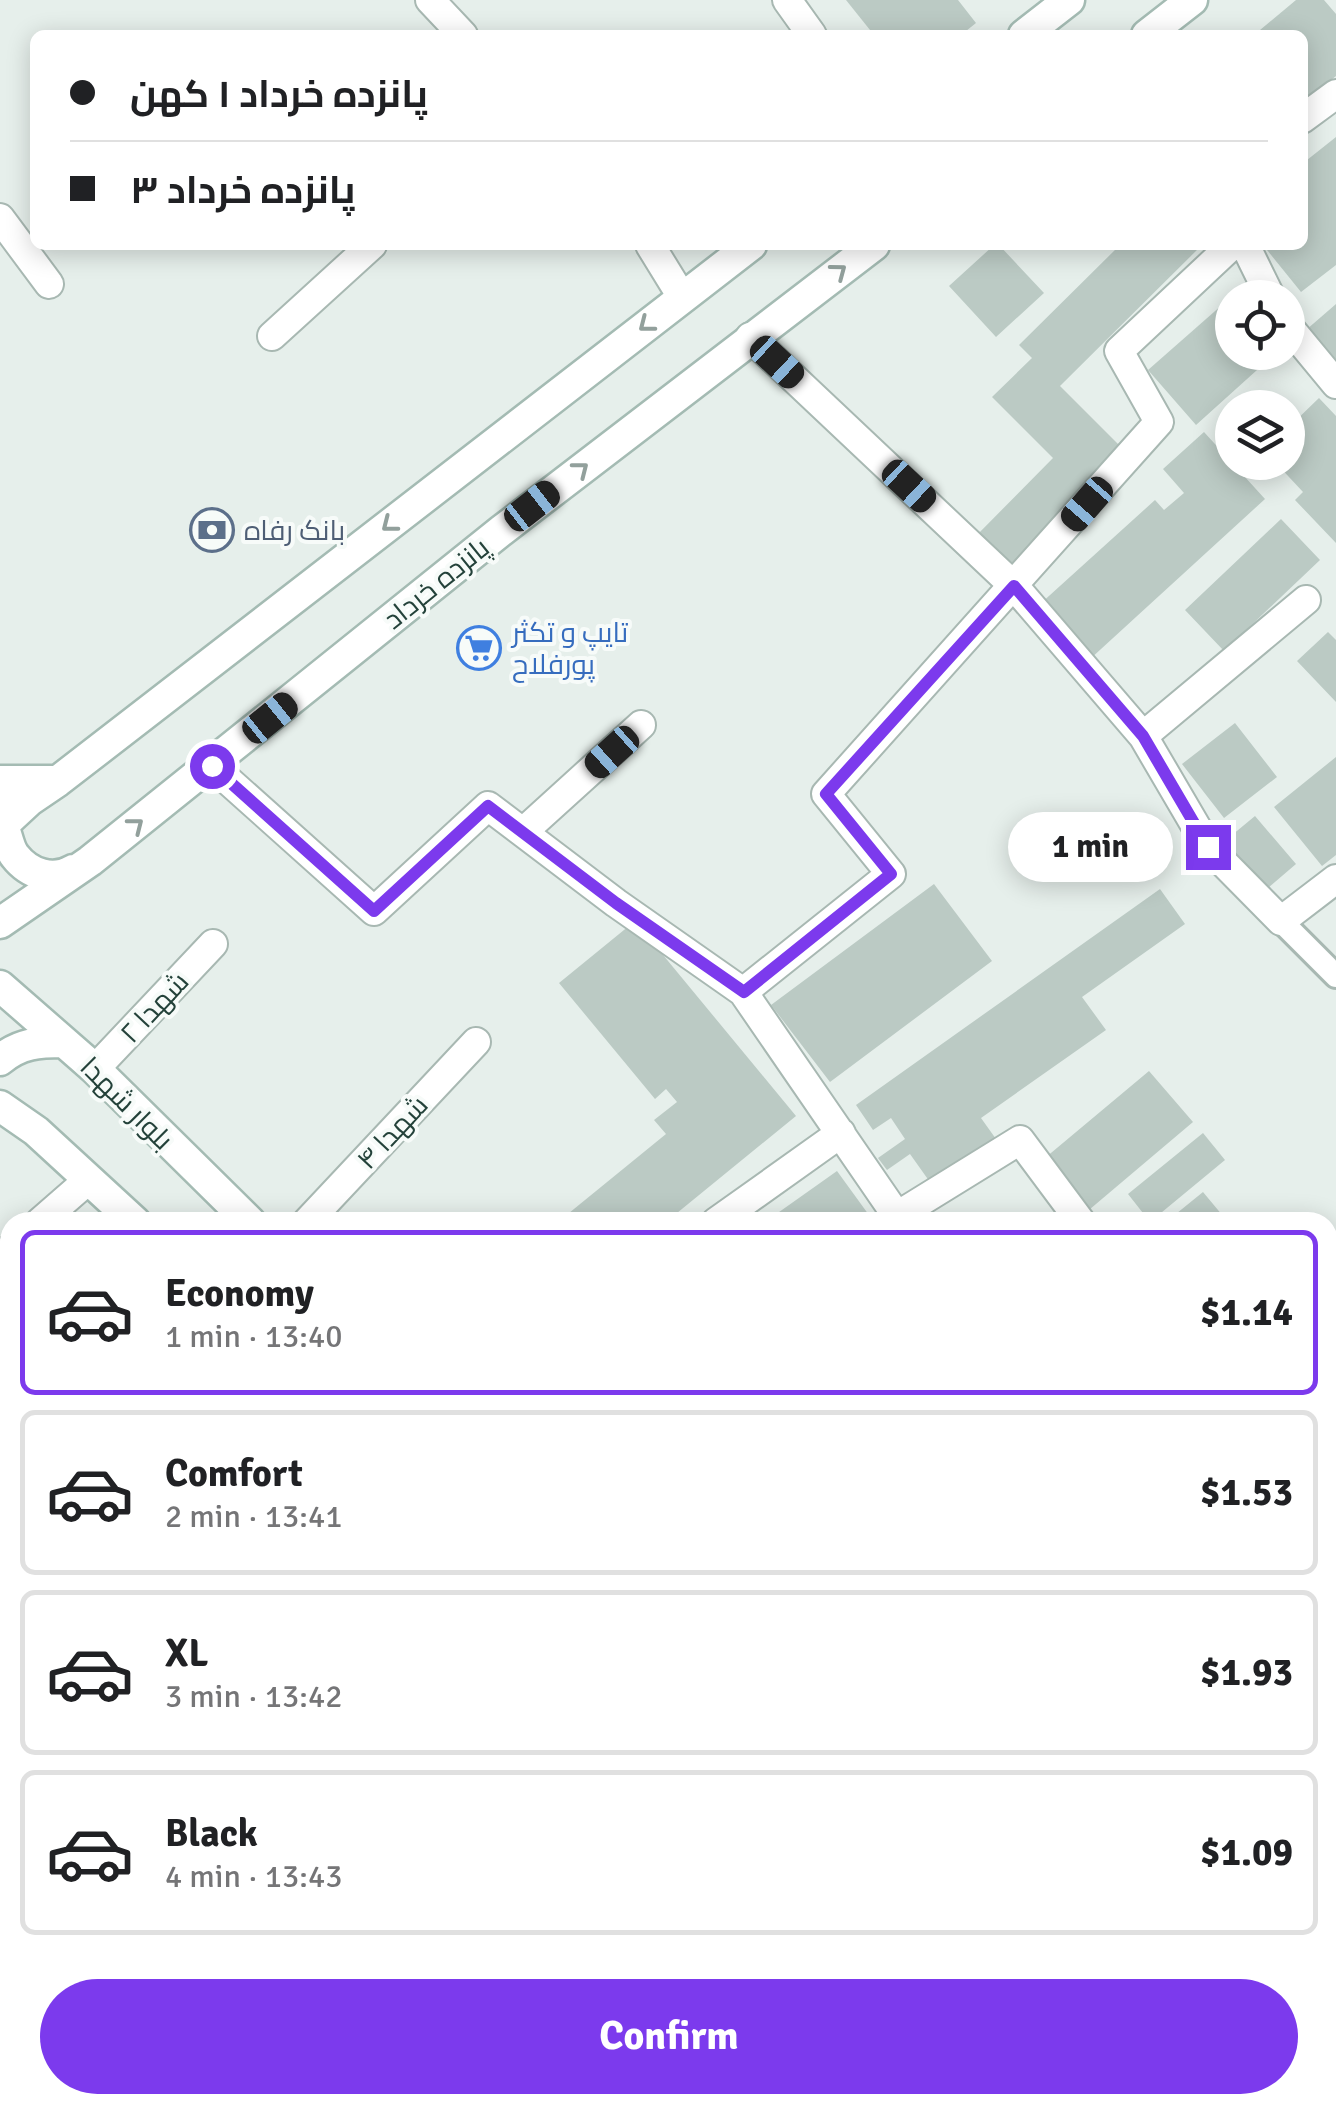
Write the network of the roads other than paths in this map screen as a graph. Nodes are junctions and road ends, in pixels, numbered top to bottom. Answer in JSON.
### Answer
{"nodes":[{"id":1,"x":787,"y":0,"type":"edge"},
{"id":2,"x":1069,"y":0,"type":"edge"},
{"id":3,"x":1192,"y":0,"type":"edge"},
{"id":4,"x":434,"y":2,"type":"edge"},
{"id":5,"x":459,"y":30,"type":"edge"},
{"id":6,"x":808,"y":30,"type":"edge"},
{"id":7,"x":1030,"y":30,"type":"edge"},
{"id":8,"x":1153,"y":30,"type":"edge"},
{"id":9,"x":1336,"y":94,"type":"edge"},
{"id":10,"x":1308,"y":114,"type":"edge"},
{"id":11,"x":0,"y":218,"type":"edge"},
{"id":12,"x":367,"y":250,"type":"edge"},
{"id":13,"x":653,"y":250,"type":"edge"},
{"id":14,"x":744,"y":250,"type":"edge"},
{"id":15,"x":867,"y":250,"type":"edge"},
{"id":16,"x":1227,"y":250,"type":"edge"},
{"id":17,"x":1248,"y":250,"type":"edge"},
{"id":18,"x":1262,"y":280,"type":"edge"},
{"id":19,"x":49,"y":284,"type":"dead end"},
{"id":20,"x":682,"y":298,"type":"junction"},
{"id":21,"x":272,"y":336,"type":"dead end"},
{"id":22,"x":750,"y":337,"type":"junction"},
{"id":23,"x":1305,"y":347,"type":"edge"},
{"id":24,"x":1336,"y":384,"type":"edge"},
{"id":25,"x":1014,"y":586,"type":"junction"},
{"id":26,"x":1306,"y":600,"type":"dead end"},
{"id":27,"x":642,"y":725,"type":"dead end"},
{"id":28,"x":1143,"y":736,"type":"junction"},
{"id":29,"x":212,"y":766,"type":"junction"},
{"id":30,"x":0,"y":781,"type":"edge"},
{"id":31,"x":58,"y":781,"type":"junction"},
{"id":32,"x":30,"y":800,"type":"junction"},
{"id":33,"x":0,"y":808,"type":"edge"},
{"id":34,"x":523,"y":832,"type":"junction"},
{"id":35,"x":90,"y":860,"type":"junction"},
{"id":36,"x":1336,"y":880,"type":"edge"},
{"id":37,"x":1281,"y":921,"type":"junction"},
{"id":38,"x":0,"y":922,"type":"edge"},
{"id":39,"x":214,"y":944,"type":"dead end"},
{"id":40,"x":1336,"y":976,"type":"edge"},
{"id":41,"x":0,"y":986,"type":"edge"},
{"id":42,"x":744,"y":992,"type":"junction"},
{"id":43,"x":64,"y":1042,"type":"junction"},
{"id":44,"x":476,"y":1042,"type":"dead end"},
{"id":45,"x":0,"y":1060,"type":"edge"},
{"id":46,"x":95,"y":1070,"type":"junction"},
{"id":47,"x":2,"y":1102,"type":"edge"},
{"id":48,"x":840,"y":1133,"type":"junction"},
{"id":49,"x":87,"y":1180,"type":"junction"},
{"id":50,"x":51,"y":1212,"type":"edge"},
{"id":51,"x":124,"y":1212,"type":"edge"},
{"id":52,"x":240,"y":1212,"type":"edge"},
{"id":53,"x":316,"y":1212,"type":"edge"},
{"id":54,"x":730,"y":1212,"type":"edge"},
{"id":55,"x":895,"y":1212,"type":"edge"},
{"id":56,"x":904,"y":1212,"type":"edge"},
{"id":57,"x":1073,"y":1212,"type":"edge"}],
"edges":[{"from":1,"to":6,"type":"street"},
{"from":2,"to":7,"type":"main road"},
{"from":3,"to":8,"type":"main road"},
{"from":4,"to":5,"type":"street"},
{"from":9,"to":10,"type":"street"},
{"from":11,"to":19,"type":"street"},
{"from":12,"to":21,"type":"street"},
{"from":13,"to":20,"type":"street"},
{"from":14,"to":20,"type":"main road"},
{"from":22,"to":15,"type":"main road","name":"پانزده خرداد","one_way":true},
{"from":16,"to":25,"type":"street"},
{"from":17,"to":18,"type":"street"},
{"from":20,"to":31,"type":"main road","one_way":true},
{"from":22,"to":25,"type":"street"},
{"from":29,"to":22,"type":"main road","name":"پانزده خرداد","one_way":true},
{"from":23,"to":24,"type":"street"},
{"from":25,"to":28,"type":"street"},
{"from":25,"to":42,"type":"street"},
{"from":26,"to":28,"type":"street"},
{"from":27,"to":34,"type":"street"},
{"from":28,"to":37,"type":"street"},
{"from":29,"to":34,"type":"street"},
{"from":35,"to":29,"type":"main road","name":"پانزده خرداد","one_way":true},
{"from":30,"to":31,"type":"main road"},
{"from":31,"to":32,"type":"main road"},
{"from":32,"to":33,"type":"main road"},
{"from":32,"to":35,"type":"main road"},
{"from":34,"to":42,"type":"street"},
{"from":35,"to":38,"type":"main road","name":"پانزده خرداد"},
{"from":36,"to":37,"type":"street"},
{"from":37,"to":40,"type":"street"},
{"from":39,"to":46,"type":"street","name":"شهدا ۲"},
{"from":41,"to":43,"type":"main road","name":"بلوار شهدا"},
{"from":42,"to":48,"type":"street"},
{"from":43,"to":45,"type":"main road"},
{"from":43,"to":46,"type":"main road","name":"بلوار شهدا"},
{"from":44,"to":53,"type":"street","name":"شهدا ۴"},
{"from":46,"to":52,"type":"main road","name":"بلوار شهدا"},
{"from":47,"to":49,"type":"main road"},
{"from":48,"to":54,"type":"street"},
{"from":48,"to":55,"type":"street"},
{"from":49,"to":50,"type":"street"},
{"from":49,"to":51,"type":"main road"},
{"from":56,"to":57,"type":"street"}]}
